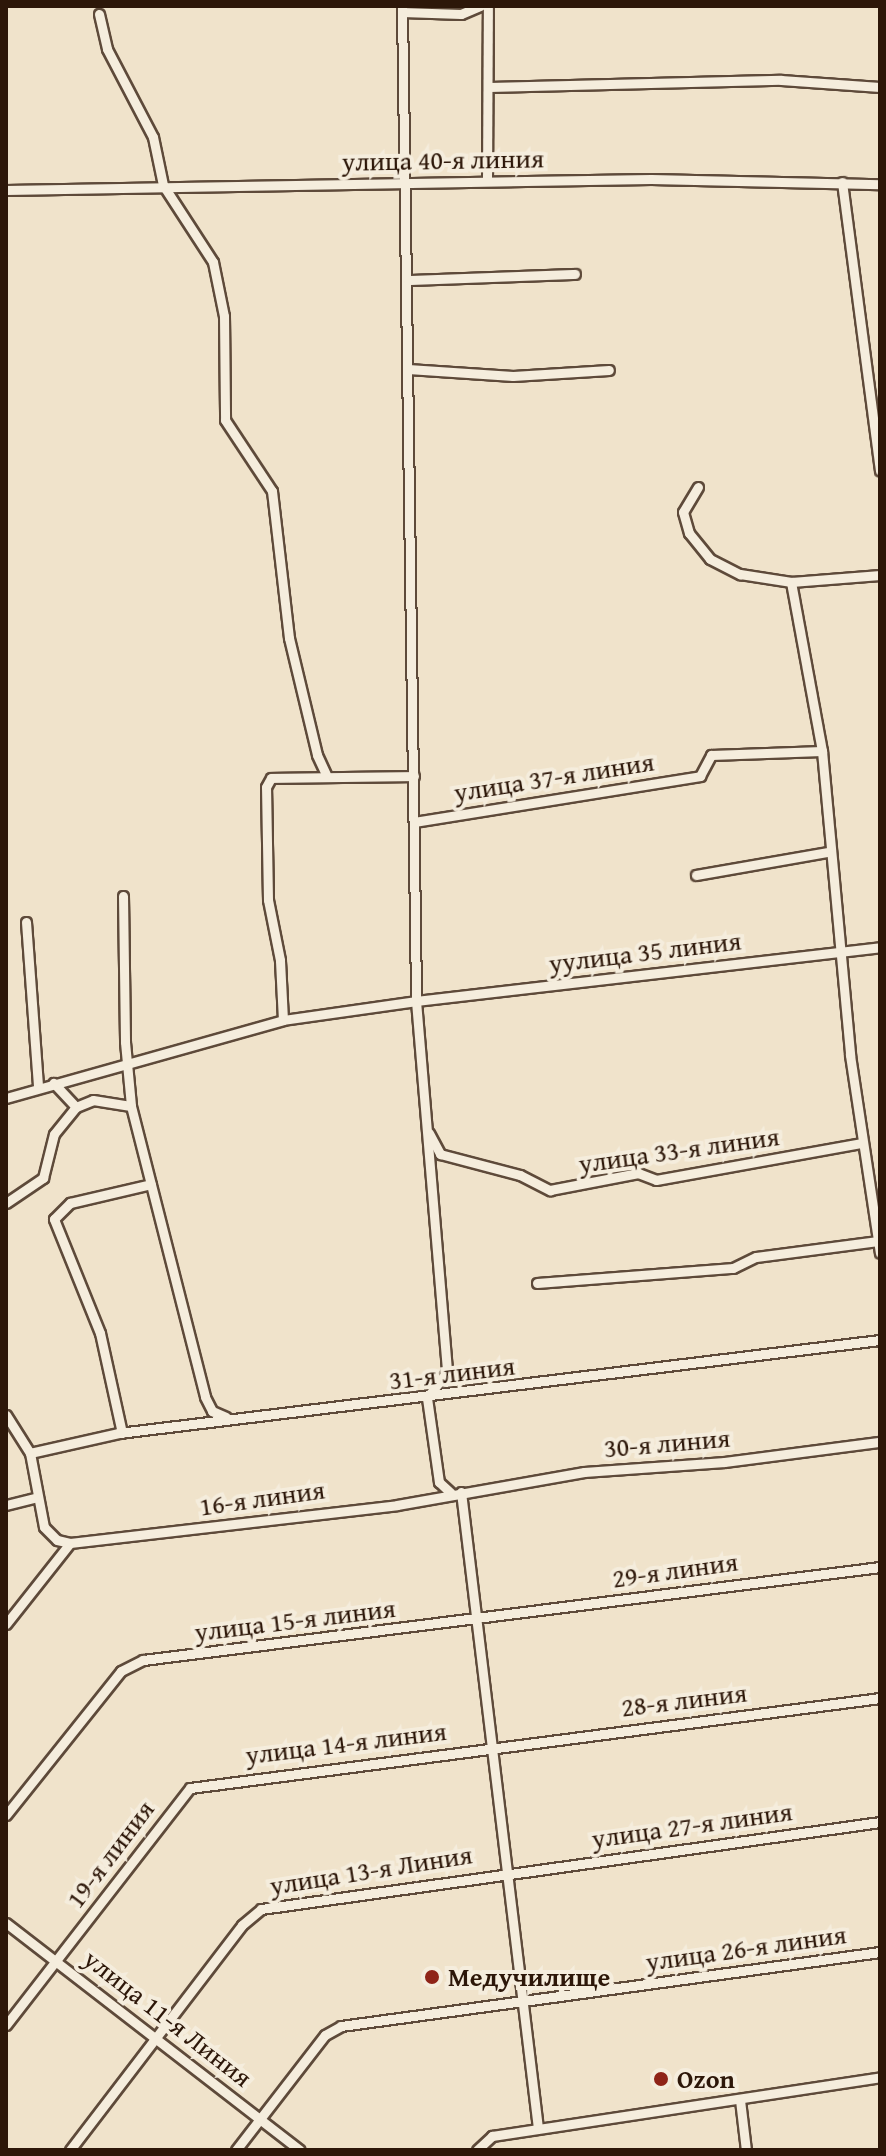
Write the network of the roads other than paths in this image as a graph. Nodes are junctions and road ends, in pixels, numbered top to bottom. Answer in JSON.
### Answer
{"nodes":[{"id":1,"x":480,"y":6,"type":"edge"},
{"id":2,"x":488,"y":6,"type":"edge"},
{"id":3,"x":402,"y":9,"type":"edge"},
{"id":4,"x":99,"y":14,"type":"dead end"},
{"id":5,"x":489,"y":87,"type":"junction"},
{"id":6,"x":880,"y":87,"type":"edge"},
{"id":7,"x":487,"y":181,"type":"junction"},
{"id":8,"x":402,"y":182,"type":"junction"},
{"id":9,"x":842,"y":182,"type":"junction"},
{"id":10,"x":880,"y":184,"type":"edge"},
{"id":11,"x":164,"y":187,"type":"junction"},
{"id":12,"x":6,"y":190,"type":"edge"},
{"id":13,"x":575,"y":274,"type":"dead end"},
{"id":14,"x":408,"y":280,"type":"junction"},
{"id":15,"x":408,"y":369,"type":"junction"},
{"id":16,"x":609,"y":370,"type":"dead end"},
{"id":17,"x":880,"y":471,"type":"edge"},
{"id":18,"x":698,"y":487,"type":"dead end"},
{"id":19,"x":880,"y":575,"type":"edge"},
{"id":20,"x":791,"y":582,"type":"junction"},
{"id":21,"x":822,"y":751,"type":"junction"},
{"id":22,"x":326,"y":774,"type":"junction"},
{"id":23,"x":414,"y":776,"type":"junction"},
{"id":24,"x":414,"y":822,"type":"junction"},
{"id":25,"x":828,"y":852,"type":"junction"},
{"id":26,"x":696,"y":875,"type":"dead end"},
{"id":27,"x":123,"y":896,"type":"dead end"},
{"id":28,"x":26,"y":922,"type":"dead end"},
{"id":29,"x":880,"y":947,"type":"edge"},
{"id":30,"x":838,"y":952,"type":"junction"},
{"id":31,"x":416,"y":1001,"type":"junction"},
{"id":32,"x":283,"y":1020,"type":"junction"},
{"id":33,"x":127,"y":1063,"type":"junction"},
{"id":34,"x":54,"y":1083,"type":"junction"},
{"id":35,"x":38,"y":1087,"type":"junction"},
{"id":36,"x":6,"y":1098,"type":"edge"},
{"id":37,"x":131,"y":1106,"type":"junction"},
{"id":38,"x":76,"y":1107,"type":"junction"},
{"id":39,"x":425,"y":1125,"type":"junction"},
{"id":40,"x":861,"y":1143,"type":"junction"},
{"id":41,"x":151,"y":1184,"type":"junction"},
{"id":42,"x":6,"y":1203,"type":"edge"},
{"id":43,"x":878,"y":1241,"type":"junction"},
{"id":44,"x":880,"y":1253,"type":"edge"},
{"id":45,"x":537,"y":1283,"type":"dead end"},
{"id":46,"x":880,"y":1340,"type":"edge"},
{"id":47,"x":427,"y":1398,"type":"junction"},
{"id":48,"x":6,"y":1415,"type":"edge"},
{"id":49,"x":237,"y":1420,"type":"junction"},
{"id":50,"x":122,"y":1433,"type":"junction"},
{"id":51,"x":880,"y":1442,"type":"edge"},
{"id":52,"x":30,"y":1453,"type":"junction"},
{"id":53,"x":457,"y":1492,"type":"junction"},
{"id":54,"x":37,"y":1497,"type":"junction"},
{"id":55,"x":6,"y":1505,"type":"edge"},
{"id":56,"x":70,"y":1543,"type":"junction"},
{"id":57,"x":880,"y":1567,"type":"edge"},
{"id":58,"x":476,"y":1620,"type":"junction"},
{"id":59,"x":6,"y":1624,"type":"edge"},
{"id":60,"x":880,"y":1698,"type":"edge"},
{"id":61,"x":494,"y":1746,"type":"junction"},
{"id":62,"x":204,"y":1783,"type":"joint"},
{"id":63,"x":6,"y":1815,"type":"edge"},
{"id":64,"x":880,"y":1822,"type":"edge"},
{"id":65,"x":509,"y":1872,"type":"junction"},
{"id":66,"x":6,"y":1923,"type":"edge"},
{"id":67,"x":880,"y":1952,"type":"edge"},
{"id":68,"x":57,"y":1960,"type":"junction"},
{"id":69,"x":523,"y":2001,"type":"junction"},
{"id":70,"x":6,"y":2025,"type":"edge"},
{"id":71,"x":158,"y":2037,"type":"junction"},
{"id":72,"x":880,"y":2077,"type":"edge"},
{"id":73,"x":740,"y":2100,"type":"junction"},
{"id":74,"x":260,"y":2119,"type":"junction"},
{"id":75,"x":538,"y":2128,"type":"junction"},
{"id":76,"x":70,"y":2150,"type":"edge"},
{"id":77,"x":236,"y":2150,"type":"edge"},
{"id":78,"x":300,"y":2150,"type":"edge"},
{"id":79,"x":477,"y":2150,"type":"edge"},
{"id":80,"x":746,"y":2150,"type":"edge"}],
"edges":[{"from":1,"to":3,"type":"street"},
{"from":2,"to":5,"type":"street"},
{"from":3,"to":8,"type":"street"},
{"from":4,"to":11,"type":"street"},
{"from":5,"to":6,"type":"street"},
{"from":5,"to":7,"type":"street"},
{"from":7,"to":8,"type":"street","name":"улица 40-я линия"},
{"from":7,"to":9,"type":"street","name":"улица 40-я линия"},
{"from":8,"to":11,"type":"street","name":"улица 40-я линия"},
{"from":8,"to":14,"type":"street"},
{"from":9,"to":10,"type":"street","name":"улица 40-я линия"},
{"from":9,"to":17,"type":"street"},
{"from":11,"to":12,"type":"street","name":"улица 40-я линия"},
{"from":11,"to":22,"type":"street"},
{"from":13,"to":14,"type":"street"},
{"from":14,"to":15,"type":"street"},
{"from":15,"to":16,"type":"street"},
{"from":15,"to":23,"type":"street"},
{"from":18,"to":20,"type":"street"},
{"from":19,"to":20,"type":"street"},
{"from":20,"to":21,"type":"street"},
{"from":21,"to":24,"type":"street","name":"улица 37-я линия"},
{"from":21,"to":25,"type":"street"},
{"from":22,"to":23,"type":"street"},
{"from":22,"to":32,"type":"street"},
{"from":23,"to":24,"type":"street"},
{"from":24,"to":31,"type":"street"},
{"from":25,"to":26,"type":"street"},
{"from":25,"to":30,"type":"street"},
{"from":27,"to":33,"type":"street"},
{"from":28,"to":35,"type":"street"},
{"from":29,"to":30,"type":"street","name":"уулица 35 линия"},
{"from":30,"to":31,"type":"street","name":"уулица 35 линия"},
{"from":30,"to":40,"type":"street"},
{"from":31,"to":32,"type":"street","name":"уулица 35 линия"},
{"from":31,"to":39,"type":"street"},
{"from":32,"to":33,"type":"street","name":"уулица 35 линия"},
{"from":33,"to":34,"type":"street","name":"уулица 35 линия"},
{"from":33,"to":37,"type":"street"},
{"from":34,"to":35,"type":"street","name":"уулица 35 линия"},
{"from":34,"to":38,"type":"street"},
{"from":35,"to":36,"type":"street","name":"уулица 35 линия"},
{"from":37,"to":38,"type":"street"},
{"from":37,"to":41,"type":"street"},
{"from":38,"to":42,"type":"street"},
{"from":39,"to":40,"type":"street","name":"улица 33-я линия"},
{"from":39,"to":47,"type":"street"},
{"from":40,"to":43,"type":"street"},
{"from":41,"to":49,"type":"street"},
{"from":41,"to":50,"type":"street"},
{"from":43,"to":44,"type":"street"},
{"from":43,"to":45,"type":"street"},
{"from":46,"to":47,"type":"street","name":"31-я линия"},
{"from":47,"to":49,"type":"street","name":"31-я линия"},
{"from":47,"to":53,"type":"street"},
{"from":48,"to":52,"type":"street"},
{"from":49,"to":50,"type":"street","name":"31-я линия"},
{"from":50,"to":52,"type":"street","name":"31-я линия"},
{"from":51,"to":53,"type":"street","name":"30-я линия"},
{"from":52,"to":54,"type":"street"},
{"from":53,"to":56,"type":"street","name":"16-я линия"},
{"from":53,"to":58,"type":"street"},
{"from":54,"to":55,"type":"street"},
{"from":54,"to":56,"type":"street"},
{"from":56,"to":59,"type":"street"},
{"from":57,"to":58,"type":"street","name":"29-я линия"},
{"from":58,"to":61,"type":"street"},
{"from":58,"to":63,"type":"street","name":"улица 15-я линия"},
{"from":60,"to":61,"type":"street","name":"28-я линия"},
{"from":61,"to":62,"type":"street","name":"улица 14-я линия"},
{"from":61,"to":65,"type":"street"},
{"from":62,"to":68,"type":"street","name":"19-я линия"},
{"from":64,"to":65,"type":"street","name":"улица 27-я линия"},
{"from":65,"to":69,"type":"street"},
{"from":65,"to":71,"type":"street","name":"улица 13-я Линия"},
{"from":66,"to":68,"type":"street","name":"улица 11-я Линия"},
{"from":67,"to":69,"type":"street","name":"улица 26-я линия"},
{"from":68,"to":70,"type":"street","name":"19-я линия"},
{"from":68,"to":71,"type":"street","name":"улица 11-я Линия"},
{"from":69,"to":74,"type":"street","name":"улица 26-я линия"},
{"from":69,"to":75,"type":"street"},
{"from":71,"to":74,"type":"street","name":"улица 11-я Линия"},
{"from":71,"to":76,"type":"street","name":"улица 13-я Линия"},
{"from":72,"to":73,"type":"street"},
{"from":73,"to":75,"type":"street"},
{"from":73,"to":80,"type":"street"},
{"from":74,"to":77,"type":"street","name":"улица 26-я линия"},
{"from":74,"to":78,"type":"street","name":"улица 11-я Линия"},
{"from":75,"to":79,"type":"street"}]}
